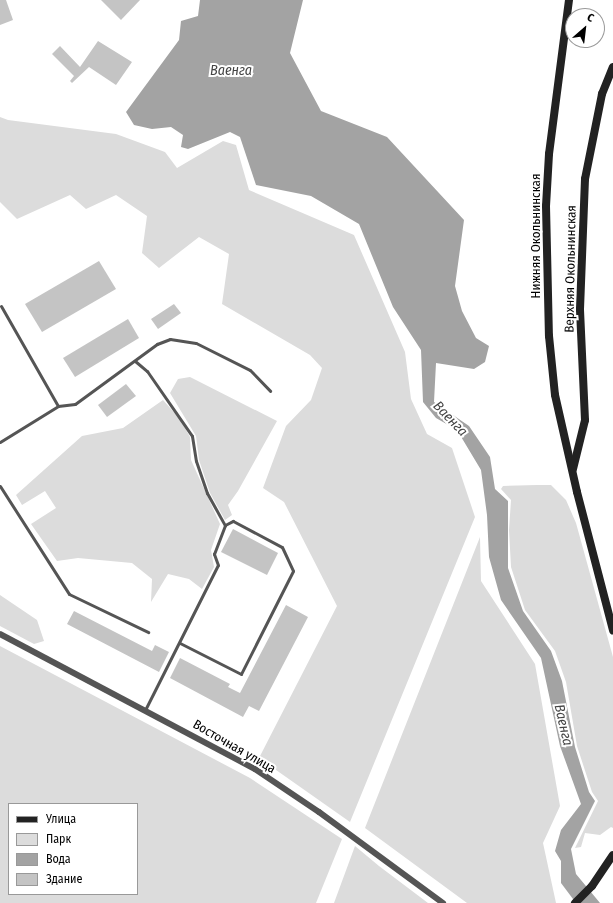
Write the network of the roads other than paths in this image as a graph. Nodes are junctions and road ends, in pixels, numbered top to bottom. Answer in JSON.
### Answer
{"nodes":[{"id":1,"x":570,"y":0,"type":"edge"},
{"id":2,"x":613,"y":68,"type":"edge"},
{"id":3,"x":1,"y":306,"type":"edge"},
{"id":4,"x":135,"y":361,"type":"junction"},
{"id":5,"x":270,"y":391,"type":"dead end"},
{"id":6,"x":58,"y":406,"type":"junction"},
{"id":7,"x":0,"y":442,"type":"edge"},
{"id":8,"x":572,"y":472,"type":"junction"},
{"id":9,"x":0,"y":486,"type":"edge"},
{"id":10,"x":225,"y":525,"type":"junction"},
{"id":11,"x":613,"y":630,"type":"edge"},
{"id":12,"x":148,"y":632,"type":"dead end"},
{"id":13,"x":0,"y":634,"type":"edge"},
{"id":14,"x":180,"y":643,"type":"junction"},
{"id":15,"x":145,"y":710,"type":"junction"},
{"id":16,"x":613,"y":855,"type":"edge"},
{"id":17,"x":613,"y":871,"type":"edge"},
{"id":18,"x":602,"y":873,"type":"junction"},
{"id":19,"x":443,"y":903,"type":"edge"},
{"id":20,"x":575,"y":903,"type":"edge"}],
"edges":[{"from":1,"to":8,"type":"main road","name":"Нижняя Окольнинская"},
{"from":2,"to":8,"type":"main road","name":"Верхняя Окольнинская"},
{"from":3,"to":6,"type":"lane"},
{"from":4,"to":5,"type":"lane"},
{"from":4,"to":6,"type":"lane"},
{"from":4,"to":10,"type":"lane"},
{"from":6,"to":7,"type":"lane"},
{"from":8,"to":11,"type":"main road","name":"Нижняя Окольнинская"},
{"from":9,"to":12,"type":"lane"},
{"from":10,"to":14,"type":"lane"},
{"from":10,"to":14,"type":"lane"},
{"from":13,"to":15,"type":"street","name":"Восточная улица"},
{"from":14,"to":15,"type":"lane"},
{"from":15,"to":19,"type":"street","name":"Восточная улица"},
{"from":16,"to":18,"type":"main road"},
{"from":17,"to":18,"type":"main road"},
{"from":18,"to":20,"type":"main road"}]}
